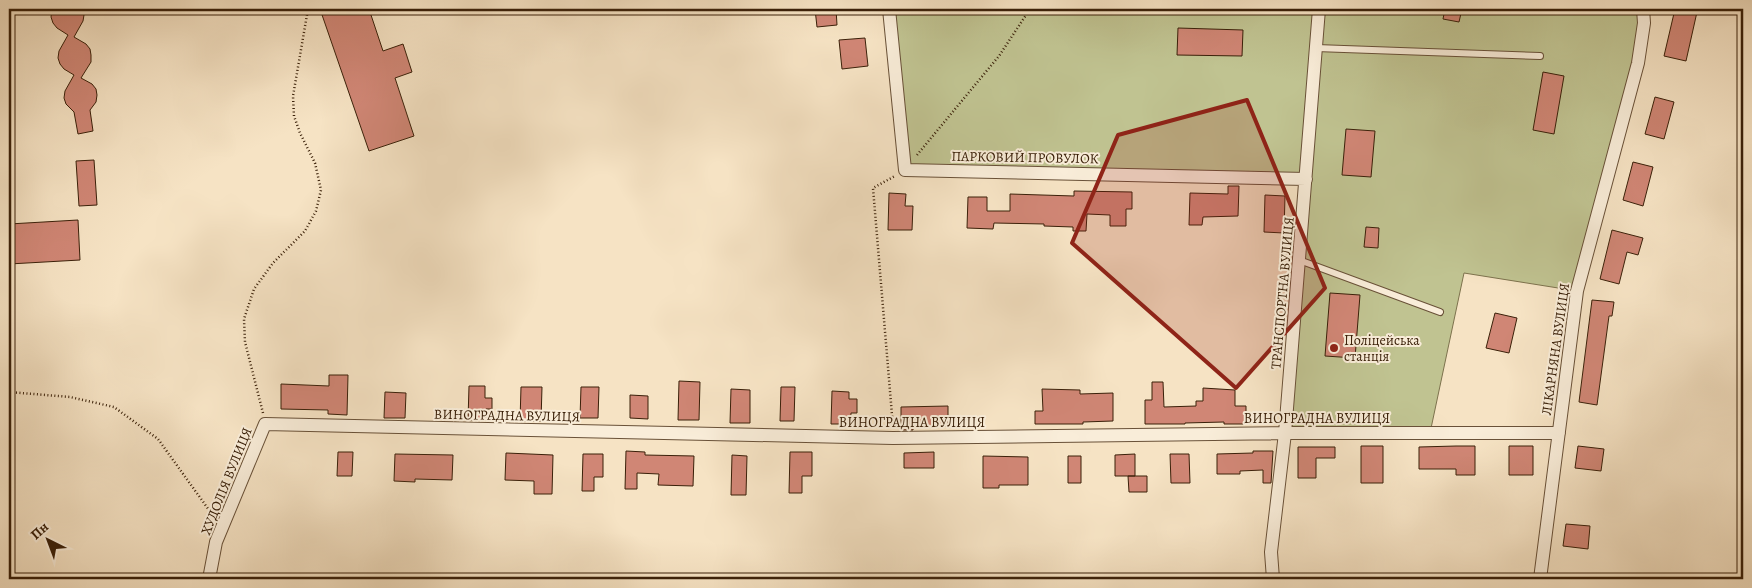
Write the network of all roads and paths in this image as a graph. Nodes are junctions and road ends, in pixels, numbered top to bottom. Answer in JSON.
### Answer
{"nodes":[{"id":1,"x":308,"y":9,"type":"edge"},
{"id":2,"x":889,"y":9,"type":"edge"},
{"id":3,"x":1030,"y":9,"type":"edge"},
{"id":4,"x":1319,"y":9,"type":"edge"},
{"id":5,"x":1643,"y":9,"type":"edge"},
{"id":6,"x":1316,"y":48,"type":"junction"},
{"id":7,"x":1540,"y":56,"type":"dead end"},
{"id":8,"x":905,"y":170,"type":"junction"},
{"id":9,"x":1306,"y":179,"type":"junction"},
{"id":10,"x":1299,"y":260,"type":"junction"},
{"id":11,"x":1440,"y":312,"type":"dead end"},
{"id":12,"x":9,"y":392,"type":"edge"},
{"id":13,"x":265,"y":424,"type":"junction"},
{"id":14,"x":1286,"y":433,"type":"junction"},
{"id":15,"x":1559,"y":433,"type":"junction"},
{"id":16,"x":894,"y":438,"type":"junction"},
{"id":17,"x":222,"y":528,"type":"junction"},
{"id":18,"x":209,"y":579,"type":"edge"},
{"id":19,"x":1272,"y":579,"type":"edge"},
{"id":20,"x":1540,"y":579,"type":"edge"}],
"edges":[{"from":1,"to":13,"type":"path"},
{"from":2,"to":8,"type":"street"},
{"from":3,"to":8,"type":"path"},
{"from":4,"to":6,"type":"street","name":"ТРАНСПОРТНА ВУЛИЦЯ"},
{"from":5,"to":15,"type":"street","name":"ЛІКАРНЯНА ВУЛИЦЯ"},
{"from":6,"to":7,"type":"lane"},
{"from":6,"to":9,"type":"street","name":"ТРАНСПОРТНА ВУЛИЦЯ"},
{"from":8,"to":9,"type":"street","name":"ПАРКОВИЙ ПРОВУЛОК"},
{"from":8,"to":16,"type":"path"},
{"from":9,"to":10,"type":"street","name":"ТРАНСПОРТНА ВУЛИЦЯ"},
{"from":10,"to":11,"type":"lane"},
{"from":10,"to":14,"type":"street","name":"ТРАНСПОРТНА ВУЛИЦЯ"},
{"from":12,"to":17,"type":"path"},
{"from":13,"to":16,"type":"street","name":"ВИНОГРАДНА ВУЛИЦЯ"},
{"from":13,"to":17,"type":"street","name":"ХУДОЛІЯ ВУЛИЦЯ"},
{"from":14,"to":15,"type":"street","name":"ВИНОГРАДНА ВУЛИЦЯ"},
{"from":14,"to":16,"type":"street","name":"ВИНОГРАДНА ВУЛИЦЯ"},
{"from":14,"to":19,"type":"street","name":"ТРАНСПОРТНА ВУЛИЦЯ"},
{"from":15,"to":20,"type":"street","name":"ЛІКАРНЯНА ВУЛИЦЯ"},
{"from":17,"to":18,"type":"street","name":"ХУДОЛІЯ ВУЛИЦЯ"}]}
